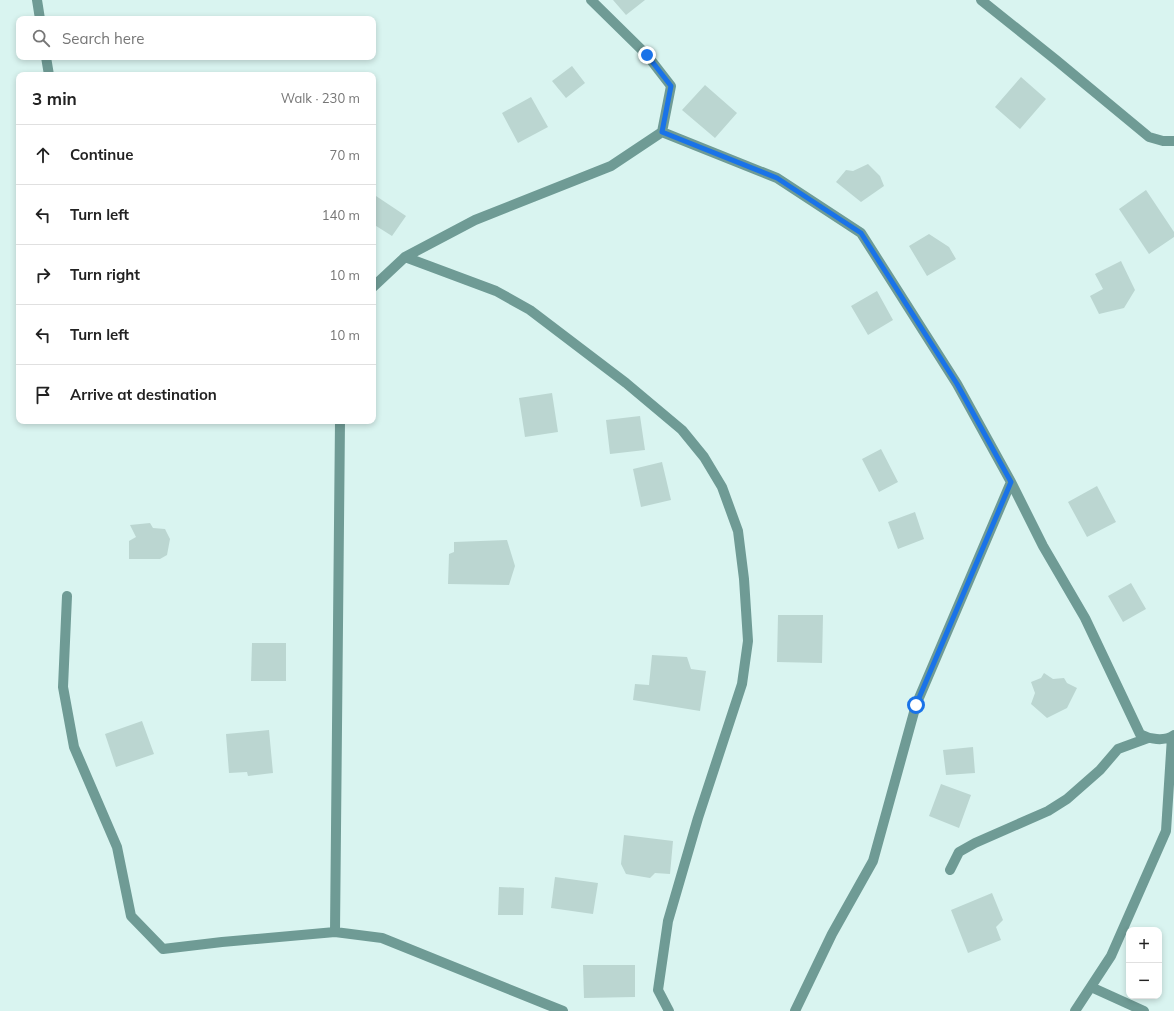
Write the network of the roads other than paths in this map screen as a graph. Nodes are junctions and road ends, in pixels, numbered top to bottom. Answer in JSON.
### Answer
{"nodes":[{"id":1,"x":37,"y":0,"type":"edge"},
{"id":2,"x":591,"y":0,"type":"edge"},
{"id":3,"x":981,"y":0,"type":"edge"},
{"id":4,"x":40,"y":16,"type":"edge"},
{"id":5,"x":46,"y":60,"type":"edge"},
{"id":6,"x":48,"y":72,"type":"edge"},
{"id":7,"x":662,"y":132,"type":"junction"},
{"id":8,"x":1174,"y":141,"type":"edge"},
{"id":9,"x":406,"y":257,"type":"junction"},
{"id":10,"x":376,"y":284,"type":"edge"},
{"id":11,"x":340,"y":424,"type":"edge"},
{"id":12,"x":1011,"y":482,"type":"junction"},
{"id":13,"x":67,"y":596,"type":"dead end"},
{"id":14,"x":1173,"y":736,"type":"edge"},
{"id":15,"x":1148,"y":738,"type":"junction"},
{"id":16,"x":950,"y":870,"type":"dead end"},
{"id":17,"x":335,"y":932,"type":"junction"},
{"id":18,"x":1091,"y":987,"type":"junction"},
{"id":19,"x":563,"y":1011,"type":"edge"},
{"id":20,"x":669,"y":1011,"type":"edge"},
{"id":21,"x":795,"y":1011,"type":"edge"},
{"id":22,"x":1075,"y":1011,"type":"edge"},
{"id":23,"x":1144,"y":1011,"type":"edge"}],
"edges":[{"from":1,"to":4,"type":"street"},
{"from":2,"to":7,"type":"street"},
{"from":3,"to":8,"type":"street"},
{"from":5,"to":6,"type":"street"},
{"from":7,"to":9,"type":"street"},
{"from":7,"to":12,"type":"street"},
{"from":9,"to":10,"type":"street"},
{"from":9,"to":20,"type":"street"},
{"from":11,"to":17,"type":"street"},
{"from":12,"to":15,"type":"street"},
{"from":12,"to":21,"type":"street"},
{"from":13,"to":17,"type":"street"},
{"from":14,"to":15,"type":"street"},
{"from":14,"to":18,"type":"street"},
{"from":15,"to":16,"type":"street"},
{"from":17,"to":19,"type":"street"},
{"from":18,"to":22,"type":"street"},
{"from":18,"to":23,"type":"street"}]}
